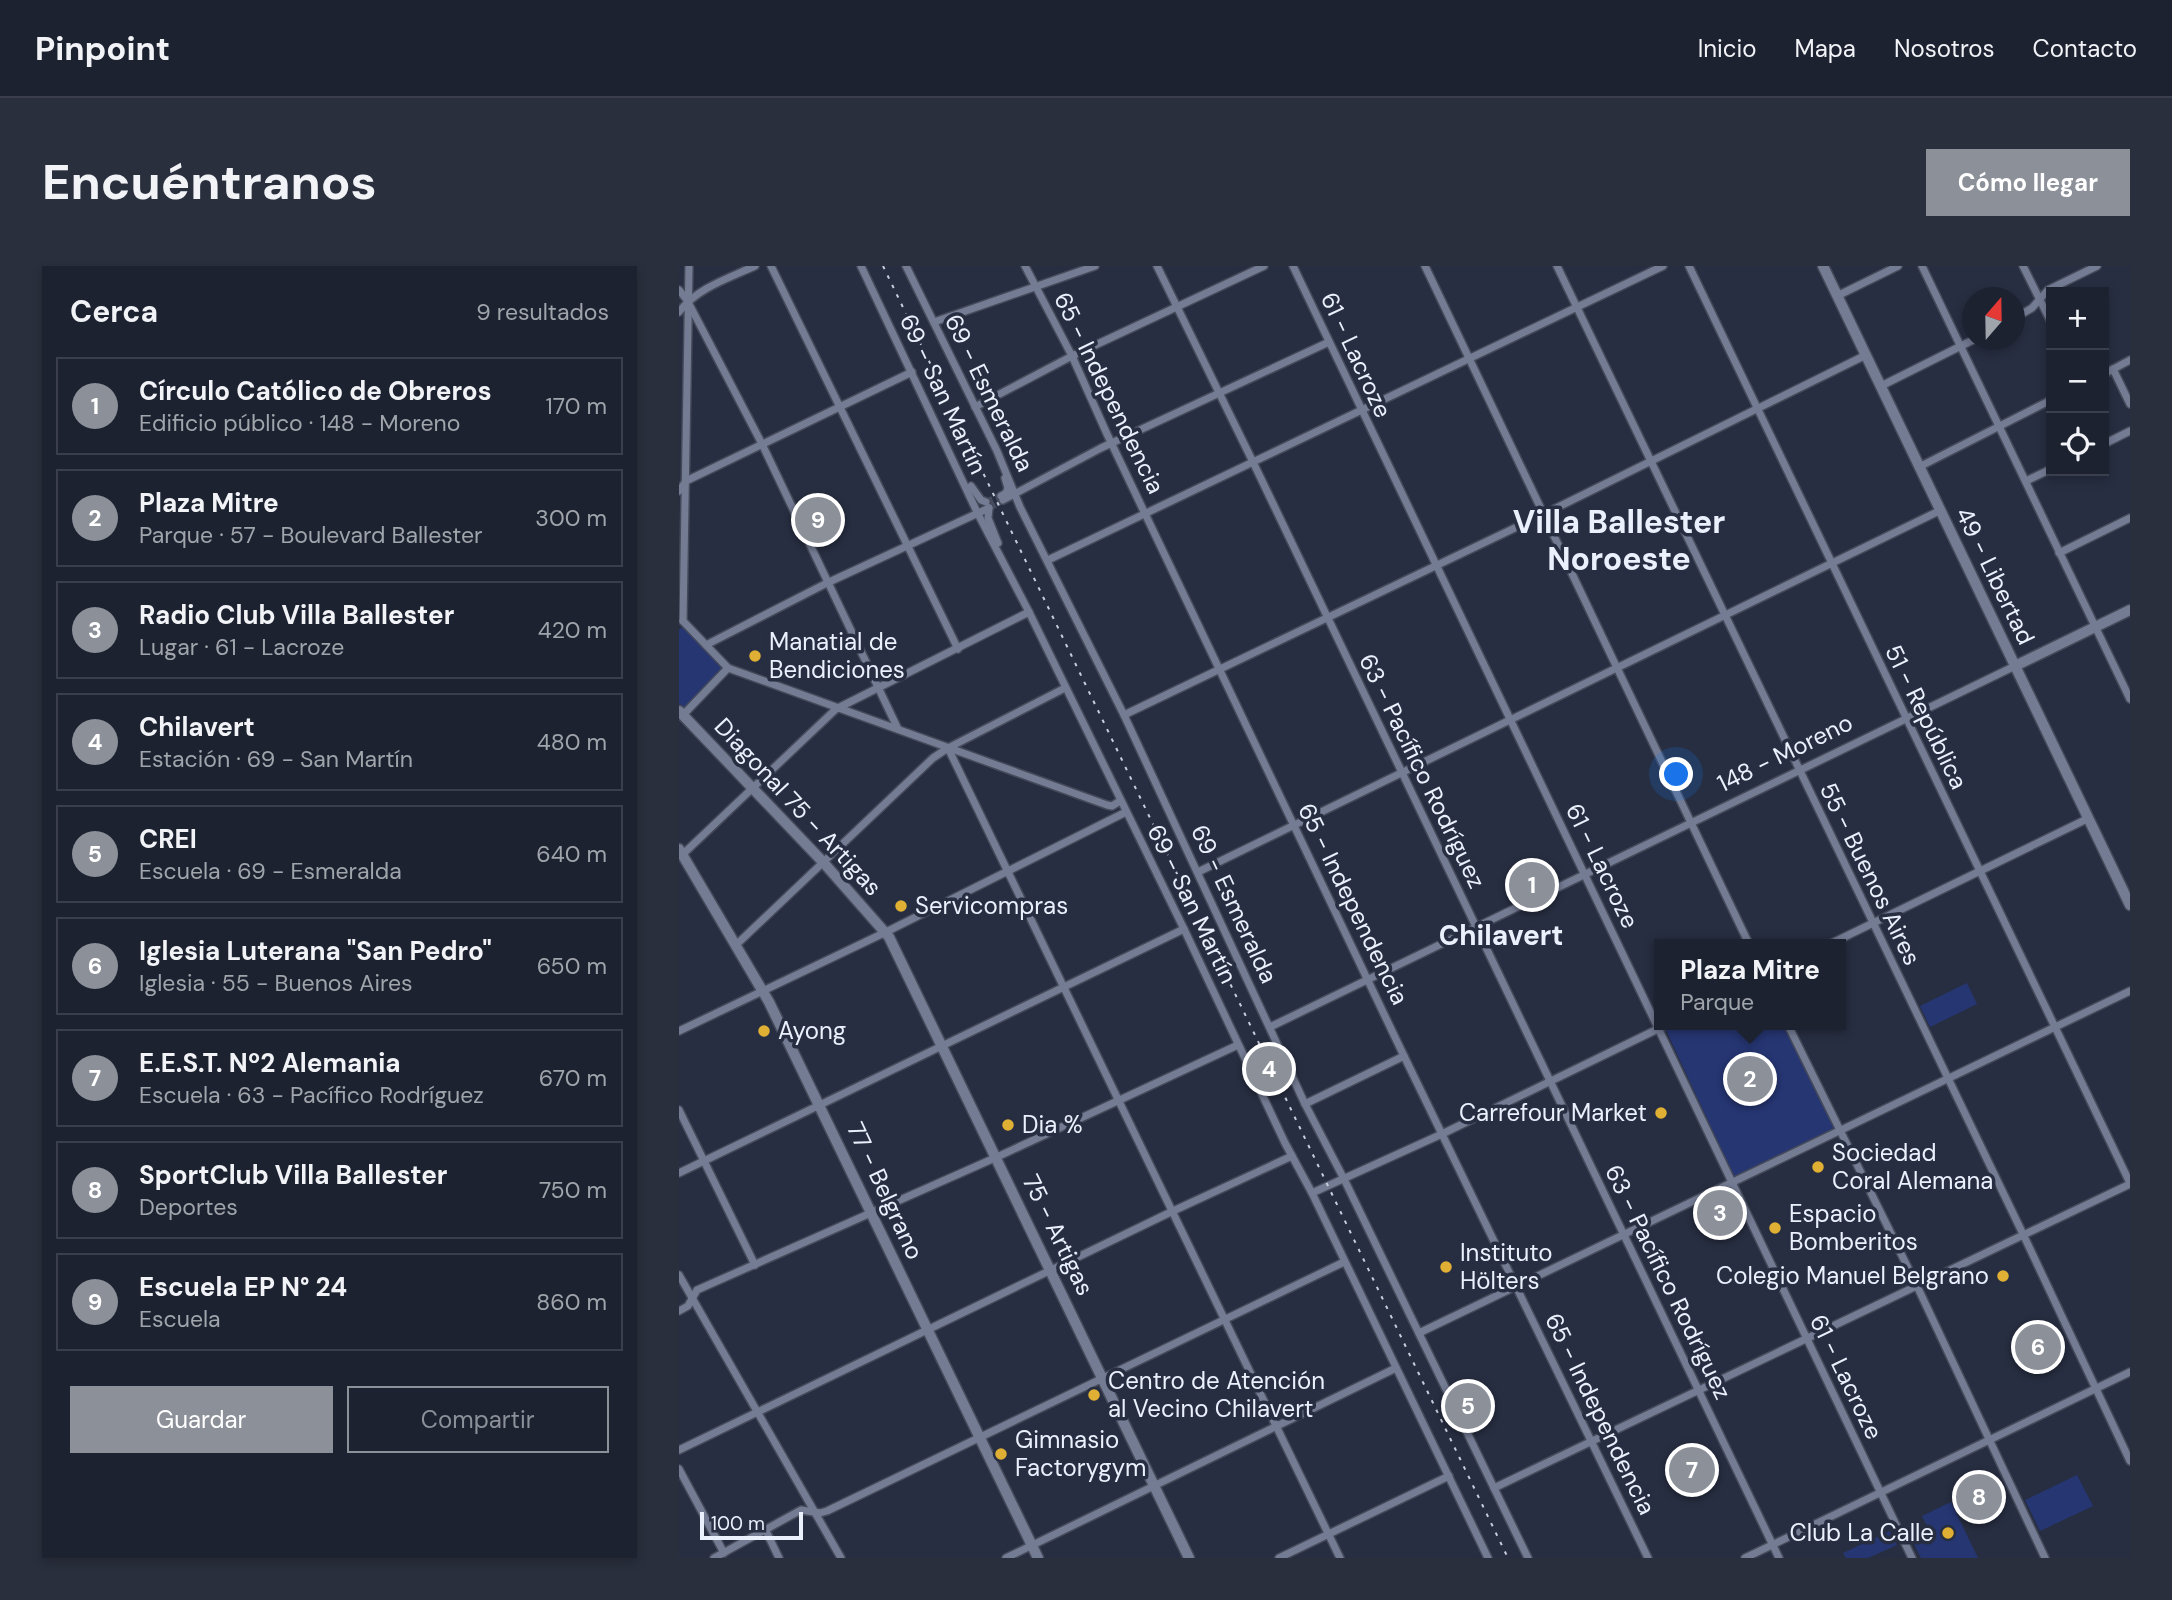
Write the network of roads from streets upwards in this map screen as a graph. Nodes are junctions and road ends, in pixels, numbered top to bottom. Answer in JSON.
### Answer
{"nodes":[{"id":1,"x":689,"y":266,"type":"edge"},
{"id":2,"x":755,"y":266,"type":"edge"},
{"id":3,"x":771,"y":266,"type":"edge"},
{"id":4,"x":861,"y":266,"type":"edge"},
{"id":5,"x":906,"y":266,"type":"edge"},
{"id":6,"x":1025,"y":266,"type":"edge"},
{"id":7,"x":1095,"y":266,"type":"edge"},
{"id":8,"x":1157,"y":266,"type":"edge"},
{"id":9,"x":1264,"y":266,"type":"edge"},
{"id":10,"x":1293,"y":266,"type":"edge"},
{"id":11,"x":1425,"y":266,"type":"edge"},
{"id":12,"x":1556,"y":266,"type":"edge"},
{"id":13,"x":1663,"y":266,"type":"edge"},
{"id":14,"x":1689,"y":266,"type":"edge"},
{"id":15,"x":1823,"y":266,"type":"edge"},
{"id":16,"x":1898,"y":266,"type":"edge"},
{"id":17,"x":1922,"y":266,"type":"edge"},
{"id":18,"x":2023,"y":266,"type":"edge"},
{"id":19,"x":2097,"y":266,"type":"edge"},
{"id":20,"x":1035,"y":286,"type":"junction"},
{"id":21,"x":679,"y":290,"type":"edge"},
{"id":22,"x":1837,"y":296,"type":"junction"},
{"id":23,"x":2039,"y":299,"type":"junction"},
{"id":24,"x":687,"y":300,"type":"junction"},
{"id":25,"x":1575,"y":306,"type":"junction"},
{"id":26,"x":1177,"y":307,"type":"junction"},
{"id":27,"x":679,"y":312,"type":"edge"},
{"id":28,"x":2025,"y":312,"type":"edge"},
{"id":29,"x":2046,"y":313,"type":"edge"},
{"id":30,"x":933,"y":322,"type":"junction"},
{"id":31,"x":1329,"y":342,"type":"junction"},
{"id":32,"x":1960,"y":346,"type":"junction"},
{"id":33,"x":1866,"y":355,"type":"junction"},
{"id":34,"x":1072,"y":356,"type":"junction"},
{"id":35,"x":1467,"y":358,"type":"junction"},
{"id":36,"x":2130,"y":360,"type":"edge"},
{"id":37,"x":2113,"y":369,"type":"junction"},
{"id":38,"x":2109,"y":371,"type":"edge"},
{"id":39,"x":912,"y":372,"type":"junction"},
{"id":40,"x":1881,"y":386,"type":"junction"},
{"id":41,"x":1218,"y":393,"type":"junction"},
{"id":42,"x":2046,"y":403,"type":"edge"},
{"id":43,"x":2130,"y":404,"type":"edge"},
{"id":44,"x":841,"y":407,"type":"junction"},
{"id":45,"x":975,"y":407,"type":"junction"},
{"id":46,"x":1756,"y":408,"type":"junction"},
{"id":47,"x":1361,"y":411,"type":"junction"},
{"id":48,"x":1999,"y":427,"type":"junction"},
{"id":49,"x":2130,"y":431,"type":"edge"},
{"id":50,"x":2109,"y":442,"type":"edge"},
{"id":51,"x":762,"y":444,"type":"junction"},
{"id":52,"x":1111,"y":444,"type":"junction"},
{"id":53,"x":997,"y":451,"type":"junction"},
{"id":54,"x":1253,"y":462,"type":"junction"},
{"id":55,"x":1651,"y":462,"type":"junction"},
{"id":56,"x":956,"y":466,"type":"junction"},
{"id":57,"x":1919,"y":467,"type":"junction"},
{"id":58,"x":2046,"y":471,"type":"edge"},
{"id":59,"x":682,"y":478,"type":"edge"},
{"id":60,"x":2026,"y":481,"type":"junction"},
{"id":61,"x":679,"y":491,"type":"edge"},
{"id":62,"x":1017,"y":495,"type":"junction"},
{"id":63,"x":988,"y":505,"type":"junction"},
{"id":64,"x":1939,"y":511,"type":"junction"},
{"id":65,"x":1146,"y":513,"type":"junction"},
{"id":66,"x":978,"y":514,"type":"junction"},
{"id":67,"x":1542,"y":515,"type":"junction"},
{"id":68,"x":2130,"y":519,"type":"edge"},
{"id":69,"x":907,"y":545,"type":"junction"},
{"id":70,"x":2059,"y":553,"type":"junction"},
{"id":71,"x":1000,"y":557,"type":"junction"},
{"id":72,"x":1048,"y":560,"type":"junction"},
{"id":73,"x":1831,"y":565,"type":"junction"},
{"id":74,"x":1435,"y":566,"type":"junction"},
{"id":75,"x":827,"y":583,"type":"junction"},
{"id":76,"x":2130,"y":610,"type":"edge"},
{"id":77,"x":1029,"y":612,"type":"junction"},
{"id":78,"x":1327,"y":617,"type":"junction"},
{"id":79,"x":1724,"y":617,"type":"junction"},
{"id":80,"x":681,"y":623,"type":"edge"},
{"id":81,"x":2094,"y":627,"type":"junction"},
{"id":82,"x":706,"y":645,"type":"junction"},
{"id":83,"x":958,"y":649,"type":"junction"},
{"id":84,"x":2015,"y":666,"type":"junction"},
{"id":85,"x":1616,"y":667,"type":"junction"},
{"id":86,"x":728,"y":668,"type":"junction"},
{"id":87,"x":1219,"y":669,"type":"junction"},
{"id":88,"x":878,"y":687,"type":"junction"},
{"id":89,"x":1065,"y":688,"type":"junction"},
{"id":90,"x":2130,"y":698,"type":"edge"},
{"id":91,"x":837,"y":709,"type":"junction"},
{"id":92,"x":681,"y":713,"type":"edge"},
{"id":93,"x":1124,"y":715,"type":"junction"},
{"id":94,"x":1906,"y":719,"type":"junction"},
{"id":95,"x":1510,"y":720,"type":"junction"},
{"id":96,"x":898,"y":729,"type":"junction"},
{"id":97,"x":948,"y":748,"type":"junction"},
{"id":98,"x":1799,"y":770,"type":"junction"},
{"id":99,"x":1402,"y":772,"type":"junction"},
{"id":100,"x":753,"y":789,"type":"junction"},
{"id":101,"x":1120,"y":801,"type":"junction"},
{"id":102,"x":1126,"y":812,"type":"junction"},
{"id":103,"x":2089,"y":818,"type":"junction"},
{"id":104,"x":1691,"y":822,"type":"junction"},
{"id":105,"x":1293,"y":824,"type":"junction"},
{"id":106,"x":680,"y":854,"type":"edge"},
{"id":107,"x":823,"y":862,"type":"junction"},
{"id":108,"x":1008,"y":872,"type":"junction"},
{"id":109,"x":1198,"y":872,"type":"junction"},
{"id":110,"x":1584,"y":873,"type":"junction"},
{"id":111,"x":1980,"y":873,"type":"junction"},
{"id":112,"x":2130,"y":905,"type":"edge"},
{"id":113,"x":1873,"y":924,"type":"junction"},
{"id":114,"x":1476,"y":926,"type":"junction"},
{"id":115,"x":1184,"y":929,"type":"junction"},
{"id":116,"x":886,"y":932,"type":"junction"},
{"id":117,"x":1747,"y":939,"type":"edge"},
{"id":118,"x":1842,"y":939,"type":"edge"},
{"id":119,"x":736,"y":945,"type":"junction"},
{"id":120,"x":1368,"y":978,"type":"junction"},
{"id":121,"x":1063,"y":987,"type":"junction"},
{"id":122,"x":763,"y":990,"type":"junction"},
{"id":123,"x":2130,"y":991,"type":"edge"},
{"id":124,"x":1654,"y":1021,"type":"edge"},
{"id":125,"x":1270,"y":1027,"type":"junction"},
{"id":126,"x":2055,"y":1027,"type":"junction"},
{"id":127,"x":1656,"y":1030,"type":"edge"},
{"id":128,"x":1658,"y":1030,"type":"edge"},
{"id":129,"x":1790,"y":1030,"type":"edge"},
{"id":130,"x":679,"y":1031,"type":"edge"},
{"id":131,"x":942,"y":1045,"type":"junction"},
{"id":132,"x":1238,"y":1045,"type":"junction"},
{"id":133,"x":1404,"y":1056,"type":"junction"},
{"id":134,"x":1947,"y":1078,"type":"junction"},
{"id":135,"x":1550,"y":1081,"type":"junction"},
{"id":136,"x":1119,"y":1099,"type":"junction"},
{"id":137,"x":1305,"y":1104,"type":"junction"},
{"id":138,"x":820,"y":1105,"type":"junction"},
{"id":139,"x":679,"y":1110,"type":"edge"},
{"id":140,"x":1839,"y":1130,"type":"junction"},
{"id":141,"x":1442,"y":1133,"type":"junction"},
{"id":142,"x":1292,"y":1156,"type":"junction"},
{"id":143,"x":997,"y":1157,"type":"junction"},
{"id":144,"x":704,"y":1162,"type":"junction"},
{"id":145,"x":679,"y":1173,"type":"edge"},
{"id":146,"x":1344,"y":1179,"type":"junction"},
{"id":147,"x":2130,"y":1183,"type":"edge"},
{"id":148,"x":1732,"y":1184,"type":"junction"},
{"id":149,"x":1312,"y":1193,"type":"junction"},
{"id":150,"x":1173,"y":1211,"type":"junction"},
{"id":151,"x":872,"y":1212,"type":"junction"},
{"id":152,"x":2023,"y":1234,"type":"junction"},
{"id":153,"x":1623,"y":1235,"type":"junction"},
{"id":154,"x":1344,"y":1262,"type":"junction"},
{"id":155,"x":755,"y":1265,"type":"junction"},
{"id":156,"x":1051,"y":1270,"type":"junction"},
{"id":157,"x":679,"y":1275,"type":"edge"},
{"id":158,"x":1517,"y":1286,"type":"junction"},
{"id":159,"x":1917,"y":1286,"type":"junction"},
{"id":160,"x":692,"y":1298,"type":"junction"},
{"id":161,"x":679,"y":1311,"type":"edge"},
{"id":162,"x":1224,"y":1320,"type":"junction"},
{"id":163,"x":927,"y":1330,"type":"junction"},
{"id":164,"x":1419,"y":1333,"type":"junction"},
{"id":165,"x":1806,"y":1338,"type":"junction"},
{"id":166,"x":1396,"y":1368,"type":"junction"},
{"id":167,"x":2130,"y":1372,"type":"edge"},
{"id":168,"x":1103,"y":1378,"type":"junction"},
{"id":169,"x":2096,"y":1389,"type":"junction"},
{"id":170,"x":1699,"y":1390,"type":"junction"},
{"id":171,"x":758,"y":1411,"type":"junction"},
{"id":172,"x":1276,"y":1427,"type":"junction"},
{"id":173,"x":980,"y":1437,"type":"junction"},
{"id":174,"x":1988,"y":1440,"type":"junction"},
{"id":175,"x":1590,"y":1441,"type":"junction"},
{"id":176,"x":679,"y":1450,"type":"edge"},
{"id":177,"x":2130,"y":1461,"type":"edge"},
{"id":178,"x":679,"y":1469,"type":"edge"},
{"id":179,"x":1449,"y":1476,"type":"junction"},
{"id":180,"x":1154,"y":1486,"type":"junction"},
{"id":181,"x":1494,"y":1488,"type":"junction"},
{"id":182,"x":1881,"y":1492,"type":"junction"},
{"id":183,"x":813,"y":1511,"type":"junction"},
{"id":184,"x":766,"y":1531,"type":"junction"},
{"id":185,"x":1329,"y":1534,"type":"junction"},
{"id":186,"x":1772,"y":1544,"type":"junction"},
{"id":187,"x":1032,"y":1546,"type":"junction"},
{"id":188,"x":724,"y":1553,"type":"junction"},
{"id":189,"x":714,"y":1558,"type":"edge"},
{"id":190,"x":779,"y":1558,"type":"edge"},
{"id":191,"x":841,"y":1558,"type":"edge"},
{"id":192,"x":1006,"y":1558,"type":"edge"},
{"id":193,"x":1038,"y":1558,"type":"edge"},
{"id":194,"x":1189,"y":1558,"type":"edge"},
{"id":195,"x":1279,"y":1558,"type":"edge"},
{"id":196,"x":1340,"y":1558,"type":"edge"},
{"id":197,"x":1488,"y":1558,"type":"edge"},
{"id":198,"x":1528,"y":1558,"type":"edge"},
{"id":199,"x":1648,"y":1558,"type":"edge"},
{"id":200,"x":1745,"y":1558,"type":"edge"},
{"id":201,"x":1779,"y":1558,"type":"edge"},
{"id":202,"x":1912,"y":1558,"type":"edge"},
{"id":203,"x":2045,"y":1558,"type":"edge"}],
"edges":[{"from":1,"to":24,"type":"street"},
{"from":2,"to":24,"type":"street"},
{"from":3,"to":44,"type":"street"},
{"from":4,"to":39,"type":"street","name":"69 - San Martín"},
{"from":5,"to":30,"type":"street","name":"69 - Esmeralda"},
{"from":6,"to":20,"type":"street","name":"65 - Independencia"},
{"from":7,"to":20,"type":"street"},
{"from":8,"to":26,"type":"street","name":"63 - Pacífico Rodríguez"},
{"from":9,"to":26,"type":"street"},
{"from":10,"to":31,"type":"street","name":"61 - Lacroze"},
{"from":11,"to":35,"type":"street"},
{"from":12,"to":25,"type":"street","name":"55 - Buenos Aires"},
{"from":13,"to":25,"type":"street"},
{"from":14,"to":46,"type":"street","name":"51 - República"},
{"from":15,"to":22,"type":"street","name":"49 - Libertad"},
{"from":16,"to":22,"type":"street"},
{"from":17,"to":32,"type":"street"},
{"from":18,"to":23,"type":"street"},
{"from":19,"to":23,"type":"street"},
{"from":20,"to":30,"type":"street"},
{"from":20,"to":34,"type":"street","name":"65 - Independencia"},
{"from":21,"to":24,"type":"street"},
{"from":22,"to":33,"type":"street","name":"49 - Libertad"},
{"from":23,"to":28,"type":"street"},
{"from":23,"to":29,"type":"street"},
{"from":24,"to":27,"type":"street"},
{"from":24,"to":51,"type":"street"},
{"from":24,"to":59,"type":"street"},
{"from":25,"to":35,"type":"street"},
{"from":25,"to":55,"type":"street","name":"55 - Buenos Aires"},
{"from":26,"to":34,"type":"street"},
{"from":26,"to":41,"type":"street","name":"63 - Pacífico Rodríguez"},
{"from":30,"to":45,"type":"street","name":"69 - Esmeralda"},
{"from":31,"to":41,"type":"street"},
{"from":31,"to":47,"type":"street","name":"61 - Lacroze"},
{"from":32,"to":40,"type":"street"},
{"from":32,"to":48,"type":"street"},
{"from":33,"to":40,"type":"street","name":"49 - Libertad"},
{"from":33,"to":46,"type":"street"},
{"from":34,"to":45,"type":"street"},
{"from":34,"to":52,"type":"street","name":"65 - Independencia"},
{"from":35,"to":47,"type":"street"},
{"from":35,"to":67,"type":"street"},
{"from":36,"to":37,"type":"street"},
{"from":37,"to":38,"type":"street"},
{"from":37,"to":43,"type":"street"},
{"from":39,"to":44,"type":"street"},
{"from":39,"to":56,"type":"street","name":"69 - San Martín"},
{"from":40,"to":57,"type":"street","name":"49 - Libertad"},
{"from":41,"to":52,"type":"street"},
{"from":41,"to":54,"type":"street","name":"63 - Pacífico Rodríguez"},
{"from":42,"to":48,"type":"street"},
{"from":44,"to":51,"type":"street"},
{"from":44,"to":69,"type":"street"},
{"from":45,"to":53,"type":"street","name":"69 - Esmeralda"},
{"from":46,"to":55,"type":"street"},
{"from":46,"to":73,"type":"street","name":"51 - República"},
{"from":47,"to":54,"type":"street"},
{"from":47,"to":74,"type":"street","name":"61 - Lacroze"},
{"from":48,"to":57,"type":"street"},
{"from":48,"to":60,"type":"street"},
{"from":49,"to":50,"type":"street"},
{"from":51,"to":59,"type":"street"},
{"from":51,"to":75,"type":"street"},
{"from":52,"to":62,"type":"street"},
{"from":52,"to":65,"type":"street","name":"65 - Independencia"},
{"from":53,"to":62,"type":"street","name":"69 - Esmeralda"},
{"from":53,"to":62,"type":"street"},
{"from":54,"to":65,"type":"street"},
{"from":54,"to":78,"type":"street","name":"63 - Pacífico Rodríguez"},
{"from":55,"to":67,"type":"street"},
{"from":55,"to":79,"type":"street","name":"55 - Buenos Aires"},
{"from":56,"to":63,"type":"street"},
{"from":56,"to":66,"type":"street","name":"69 - San Martín"},
{"from":57,"to":64,"type":"street","name":"49 - Libertad"},
{"from":58,"to":60,"type":"street"},
{"from":59,"to":61,"type":"street"},
{"from":59,"to":80,"type":"street"},
{"from":60,"to":70,"type":"street"},
{"from":62,"to":72,"type":"street","name":"69 - Esmeralda"},
{"from":63,"to":66,"type":"street"},
{"from":63,"to":71,"type":"street"},
{"from":64,"to":73,"type":"street"},
{"from":64,"to":84,"type":"street","name":"49 - Libertad"},
{"from":65,"to":72,"type":"street"},
{"from":65,"to":87,"type":"street","name":"65 - Independencia"},
{"from":66,"to":69,"type":"street"},
{"from":66,"to":71,"type":"street","name":"69 - San Martín"},
{"from":67,"to":74,"type":"street"},
{"from":67,"to":85,"type":"street"},
{"from":68,"to":70,"type":"street"},
{"from":69,"to":75,"type":"street"},
{"from":69,"to":83,"type":"street"},
{"from":70,"to":81,"type":"street"},
{"from":71,"to":77,"type":"street","name":"69 - San Martín"},
{"from":72,"to":93,"type":"street","name":"69 - Esmeralda"},
{"from":73,"to":79,"type":"street"},
{"from":73,"to":94,"type":"street","name":"51 - República"},
{"from":74,"to":78,"type":"street"},
{"from":74,"to":95,"type":"street","name":"61 - Lacroze"},
{"from":75,"to":82,"type":"street"},
{"from":75,"to":88,"type":"street"},
{"from":76,"to":81,"type":"street","name":"148 - Moreno"},
{"from":77,"to":83,"type":"street"},
{"from":77,"to":89,"type":"street","name":"69 - San Martín"},
{"from":78,"to":87,"type":"street"},
{"from":78,"to":99,"type":"street","name":"63 - Pacífico Rodríguez"},
{"from":79,"to":85,"type":"street"},
{"from":79,"to":98,"type":"street","name":"55 - Buenos Aires"},
{"from":80,"to":82,"type":"street"},
{"from":81,"to":84,"type":"street","name":"148 - Moreno"},
{"from":81,"to":90,"type":"street"},
{"from":82,"to":86,"type":"street"},
{"from":83,"to":88,"type":"street"},
{"from":84,"to":94,"type":"street","name":"148 - Moreno"},
{"from":84,"to":103,"type":"street","name":"49 - Libertad"},
{"from":85,"to":95,"type":"street"},
{"from":85,"to":104,"type":"street"},
{"from":86,"to":91,"type":"street"},
{"from":86,"to":92,"type":"street"},
{"from":87,"to":93,"type":"street"},
{"from":87,"to":105,"type":"street","name":"65 - Independencia"},
{"from":88,"to":91,"type":"street"},
{"from":88,"to":96,"type":"street"},
{"from":89,"to":97,"type":"street"},
{"from":89,"to":101,"type":"street","name":"69 - San Martín"},
{"from":91,"to":96,"type":"street"},
{"from":91,"to":100,"type":"street"},
{"from":92,"to":100,"type":"street","name":"Diagonal 75 - Artigas"},
{"from":93,"to":109,"type":"street","name":"69 - Esmeralda"},
{"from":94,"to":98,"type":"street","name":"148 - Moreno"},
{"from":94,"to":111,"type":"street","name":"51 - República"},
{"from":95,"to":99,"type":"street"},
{"from":95,"to":110,"type":"street","name":"61 - Lacroze"},
{"from":96,"to":97,"type":"street"},
{"from":97,"to":101,"type":"street"},
{"from":97,"to":107,"type":"street"},
{"from":97,"to":108,"type":"street"},
{"from":98,"to":104,"type":"street","name":"148 - Moreno"},
{"from":98,"to":113,"type":"street","name":"55 - Buenos Aires"},
{"from":99,"to":105,"type":"street"},
{"from":99,"to":114,"type":"street","name":"63 - Pacífico Rodríguez"},
{"from":100,"to":106,"type":"street"},
{"from":100,"to":107,"type":"street","name":"Diagonal 75 - Artigas"},
{"from":101,"to":102,"type":"street","name":"69 - San Martín"},
{"from":102,"to":108,"type":"street"},
{"from":102,"to":115,"type":"street","name":"69 - San Martín"},
{"from":103,"to":111,"type":"street"},
{"from":103,"to":112,"type":"street","name":"49 - Libertad"},
{"from":104,"to":110,"type":"street","name":"148 - Moreno"},
{"from":104,"to":117,"type":"street"},
{"from":105,"to":109,"type":"street"},
{"from":105,"to":120,"type":"street","name":"65 - Independencia"},
{"from":106,"to":119,"type":"street","name":"77 - Belgrano"},
{"from":107,"to":116,"type":"street","name":"Diagonal 75 - Artigas"},
{"from":107,"to":119,"type":"street"},
{"from":108,"to":116,"type":"street"},
{"from":108,"to":121,"type":"street"},
{"from":109,"to":125,"type":"street","name":"69 - Esmeralda"},
{"from":110,"to":114,"type":"street","name":"148 - Moreno"},
{"from":110,"to":124,"type":"street","name":"61 - Lacroze"},
{"from":111,"to":113,"type":"street"},
{"from":111,"to":126,"type":"street","name":"51 - República"},
{"from":113,"to":118,"type":"street"},
{"from":113,"to":134,"type":"street","name":"55 - Buenos Aires"},
{"from":114,"to":120,"type":"street","name":"148 - Moreno"},
{"from":114,"to":135,"type":"street","name":"63 - Pacífico Rodríguez"},
{"from":115,"to":121,"type":"street"},
{"from":115,"to":132,"type":"street","name":"69 - San Martín"},
{"from":116,"to":122,"type":"street"},
{"from":116,"to":131,"type":"street","name":"75 - Artigas"},
{"from":119,"to":122,"type":"street","name":"77 - Belgrano"},
{"from":120,"to":125,"type":"street","name":"148 - Moreno"},
{"from":120,"to":133,"type":"street","name":"65 - Independencia"},
{"from":121,"to":131,"type":"street"},
{"from":121,"to":136,"type":"street"},
{"from":122,"to":130,"type":"street"},
{"from":122,"to":138,"type":"street","name":"77 - Belgrano"},
{"from":123,"to":126,"type":"street"},
{"from":125,"to":137,"type":"street","name":"69 - Esmeralda"},
{"from":126,"to":134,"type":"street"},
{"from":126,"to":147,"type":"street","name":"51 - República"},
{"from":127,"to":135,"type":"street"},
{"from":128,"to":148,"type":"street","name":"61 - Lacroze"},
{"from":129,"to":140,"type":"street"},
{"from":131,"to":138,"type":"street"},
{"from":131,"to":143,"type":"street","name":"75 - Artigas"},
{"from":132,"to":136,"type":"street"},
{"from":132,"to":142,"type":"street","name":"69 - San Martín"},
{"from":133,"to":137,"type":"street"},
{"from":133,"to":141,"type":"street","name":"65 - Independencia"},
{"from":134,"to":140,"type":"street"},
{"from":134,"to":152,"type":"street","name":"55 - Buenos Aires"},
{"from":135,"to":141,"type":"street"},
{"from":135,"to":153,"type":"street","name":"63 - Pacífico Rodríguez"},
{"from":136,"to":143,"type":"street"},
{"from":136,"to":150,"type":"street"},
{"from":137,"to":146,"type":"street","name":"69 - Esmeralda"},
{"from":138,"to":144,"type":"street"},
{"from":138,"to":151,"type":"street","name":"77 - Belgrano"},
{"from":139,"to":144,"type":"street"},
{"from":140,"to":148,"type":"street"},
{"from":140,"to":159,"type":"street"},
{"from":141,"to":146,"type":"street"},
{"from":141,"to":158,"type":"street","name":"65 - Independencia"},
{"from":142,"to":149,"type":"street","name":"69 - San Martín"},
{"from":142,"to":150,"type":"street"},
{"from":143,"to":151,"type":"street"},
{"from":143,"to":156,"type":"street","name":"75 - Artigas"},
{"from":144,"to":145,"type":"street"},
{"from":144,"to":155,"type":"street"},
{"from":146,"to":149,"type":"street"},
{"from":146,"to":164,"type":"street","name":"69 - Esmeralda"},
{"from":147,"to":152,"type":"street"},
{"from":148,"to":153,"type":"street"},
{"from":148,"to":165,"type":"street","name":"61 - Lacroze"},
{"from":149,"to":154,"type":"street","name":"69 - San Martín"},
{"from":150,"to":156,"type":"street"},
{"from":150,"to":162,"type":"street"},
{"from":151,"to":155,"type":"street"},
{"from":151,"to":163,"type":"street","name":"77 - Belgrano"},
{"from":152,"to":159,"type":"street"},
{"from":152,"to":169,"type":"street","name":"55 - Buenos Aires"},
{"from":153,"to":158,"type":"street"},
{"from":153,"to":170,"type":"street","name":"63 - Pacífico Rodríguez"},
{"from":154,"to":162,"type":"street"},
{"from":154,"to":166,"type":"street","name":"69 - San Martín"},
{"from":155,"to":160,"type":"street"},
{"from":156,"to":163,"type":"street"},
{"from":156,"to":168,"type":"street","name":"75 - Artigas"},
{"from":157,"to":160,"type":"street"},
{"from":158,"to":164,"type":"street"},
{"from":158,"to":175,"type":"street","name":"65 - Independencia"},
{"from":159,"to":165,"type":"street"},
{"from":159,"to":174,"type":"street"},
{"from":160,"to":161,"type":"street"},
{"from":160,"to":171,"type":"street"},
{"from":162,"to":168,"type":"street"},
{"from":162,"to":172,"type":"street"},
{"from":163,"to":171,"type":"street"},
{"from":163,"to":173,"type":"street","name":"77 - Belgrano"},
{"from":164,"to":181,"type":"street","name":"69 - Esmeralda"},
{"from":165,"to":170,"type":"street"},
{"from":165,"to":182,"type":"street","name":"61 - Lacroze"},
{"from":166,"to":172,"type":"street"},
{"from":166,"to":179,"type":"street","name":"69 - San Martín"},
{"from":167,"to":169,"type":"street"},
{"from":168,"to":173,"type":"street"},
{"from":168,"to":180,"type":"street","name":"75 - Artigas"},
{"from":169,"to":174,"type":"street"},
{"from":169,"to":177,"type":"street","name":"55 - Buenos Aires"},
{"from":170,"to":175,"type":"street"},
{"from":170,"to":186,"type":"street","name":"63 - Pacífico Rodríguez"},
{"from":171,"to":176,"type":"street"},
{"from":171,"to":183,"type":"street"},
{"from":172,"to":180,"type":"street"},
{"from":172,"to":185,"type":"street"},
{"from":173,"to":183,"type":"street"},
{"from":173,"to":187,"type":"street","name":"77 - Belgrano"},
{"from":174,"to":182,"type":"street"},
{"from":174,"to":203,"type":"street"},
{"from":175,"to":181,"type":"street"},
{"from":175,"to":199,"type":"street","name":"65 - Independencia"},
{"from":178,"to":188,"type":"street"},
{"from":179,"to":185,"type":"street"},
{"from":179,"to":197,"type":"street","name":"69 - San Martín"},
{"from":180,"to":187,"type":"street"},
{"from":180,"to":194,"type":"street","name":"75 - Artigas"},
{"from":181,"to":198,"type":"street","name":"69 - Esmeralda"},
{"from":182,"to":186,"type":"street"},
{"from":182,"to":202,"type":"street","name":"61 - Lacroze"},
{"from":183,"to":184,"type":"street"},
{"from":183,"to":191,"type":"street"},
{"from":184,"to":188,"type":"street"},
{"from":184,"to":190,"type":"street"},
{"from":185,"to":195,"type":"street"},
{"from":185,"to":196,"type":"street"},
{"from":186,"to":200,"type":"street"},
{"from":186,"to":201,"type":"street","name":"63 - Pacífico Rodríguez"},
{"from":187,"to":192,"type":"street"},
{"from":187,"to":193,"type":"street","name":"77 - Belgrano"},
{"from":188,"to":189,"type":"street"}]}
